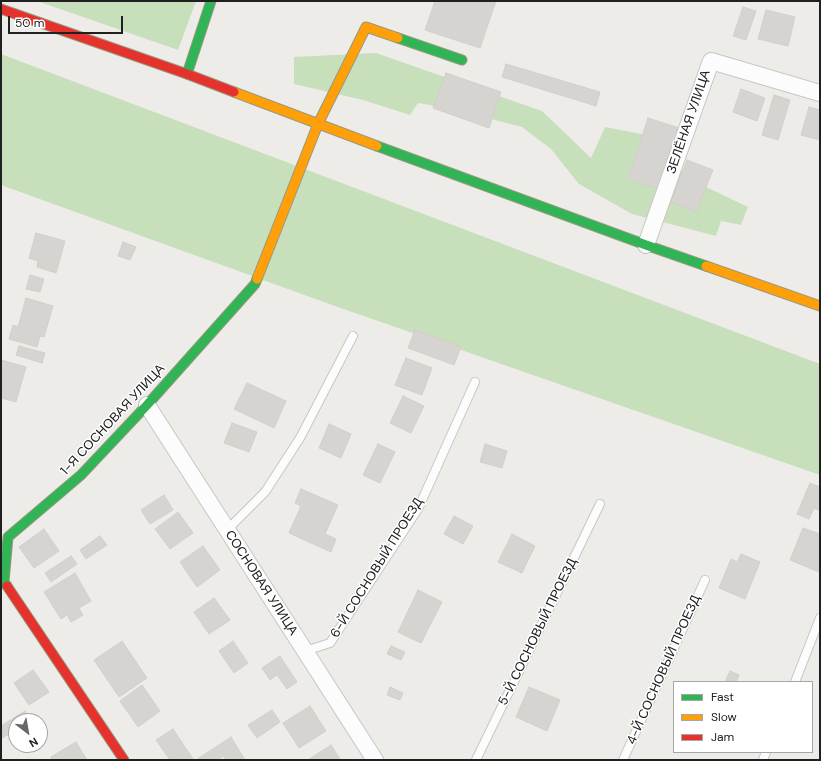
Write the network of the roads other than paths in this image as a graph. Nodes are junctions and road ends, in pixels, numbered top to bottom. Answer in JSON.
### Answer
{"nodes":[{"id":1,"x":211,"y":1,"type":"edge"},
{"id":2,"x":1,"y":9,"type":"edge"},
{"id":3,"x":462,"y":60,"type":"dead end"},
{"id":4,"x":186,"y":74,"type":"junction"},
{"id":5,"x":820,"y":93,"type":"edge"},
{"id":6,"x":318,"y":124,"type":"junction"},
{"id":7,"x":646,"y":245,"type":"junction"},
{"id":8,"x":820,"y":306,"type":"edge"},
{"id":9,"x":353,"y":336,"type":"dead end"},
{"id":10,"x":475,"y":382,"type":"dead end"},
{"id":11,"x":147,"y":405,"type":"junction"},
{"id":12,"x":600,"y":504,"type":"dead end"},
{"id":13,"x":227,"y":530,"type":"junction"},
{"id":14,"x":705,"y":580,"type":"dead end"},
{"id":15,"x":820,"y":618,"type":"edge"},
{"id":16,"x":305,"y":651,"type":"junction"},
{"id":17,"x":795,"y":681,"type":"edge"},
{"id":18,"x":124,"y":760,"type":"edge"},
{"id":19,"x":375,"y":760,"type":"edge"},
{"id":20,"x":476,"y":760,"type":"edge"},
{"id":21,"x":623,"y":760,"type":"edge"}],
"edges":[{"from":1,"to":4,"type":"street"},
{"from":2,"to":4,"type":"street"},
{"from":3,"to":6,"type":"street","name":"1-Я СОСНОВАЯ УЛИЦА"},
{"from":4,"to":6,"type":"street"},
{"from":5,"to":7,"type":"street","name":"ЗЕЛЁНАЯ УЛИЦА"},
{"from":6,"to":7,"type":"street"},
{"from":6,"to":11,"type":"street","name":"1-Я СОСНОВАЯ УЛИЦА"},
{"from":7,"to":8,"type":"street"},
{"from":9,"to":13,"type":"lane"},
{"from":10,"to":16,"type":"lane","name":"6-Й СОСНОВЫЙ ПРОЕЗД"},
{"from":11,"to":13,"type":"street","name":"СОСНОВАЯ УЛИЦА"},
{"from":11,"to":18,"type":"street","name":"1-Я СОСНОВАЯ УЛИЦА"},
{"from":12,"to":20,"type":"lane","name":"5-Й СОСНОВЫЙ ПРОЕЗД"},
{"from":13,"to":16,"type":"street","name":"СОСНОВАЯ УЛИЦА"},
{"from":14,"to":21,"type":"lane","name":"4-Й СОСНОВЫЙ ПРОЕЗД"},
{"from":15,"to":17,"type":"lane"},
{"from":16,"to":19,"type":"street","name":"СОСНОВАЯ УЛИЦА"}]}
